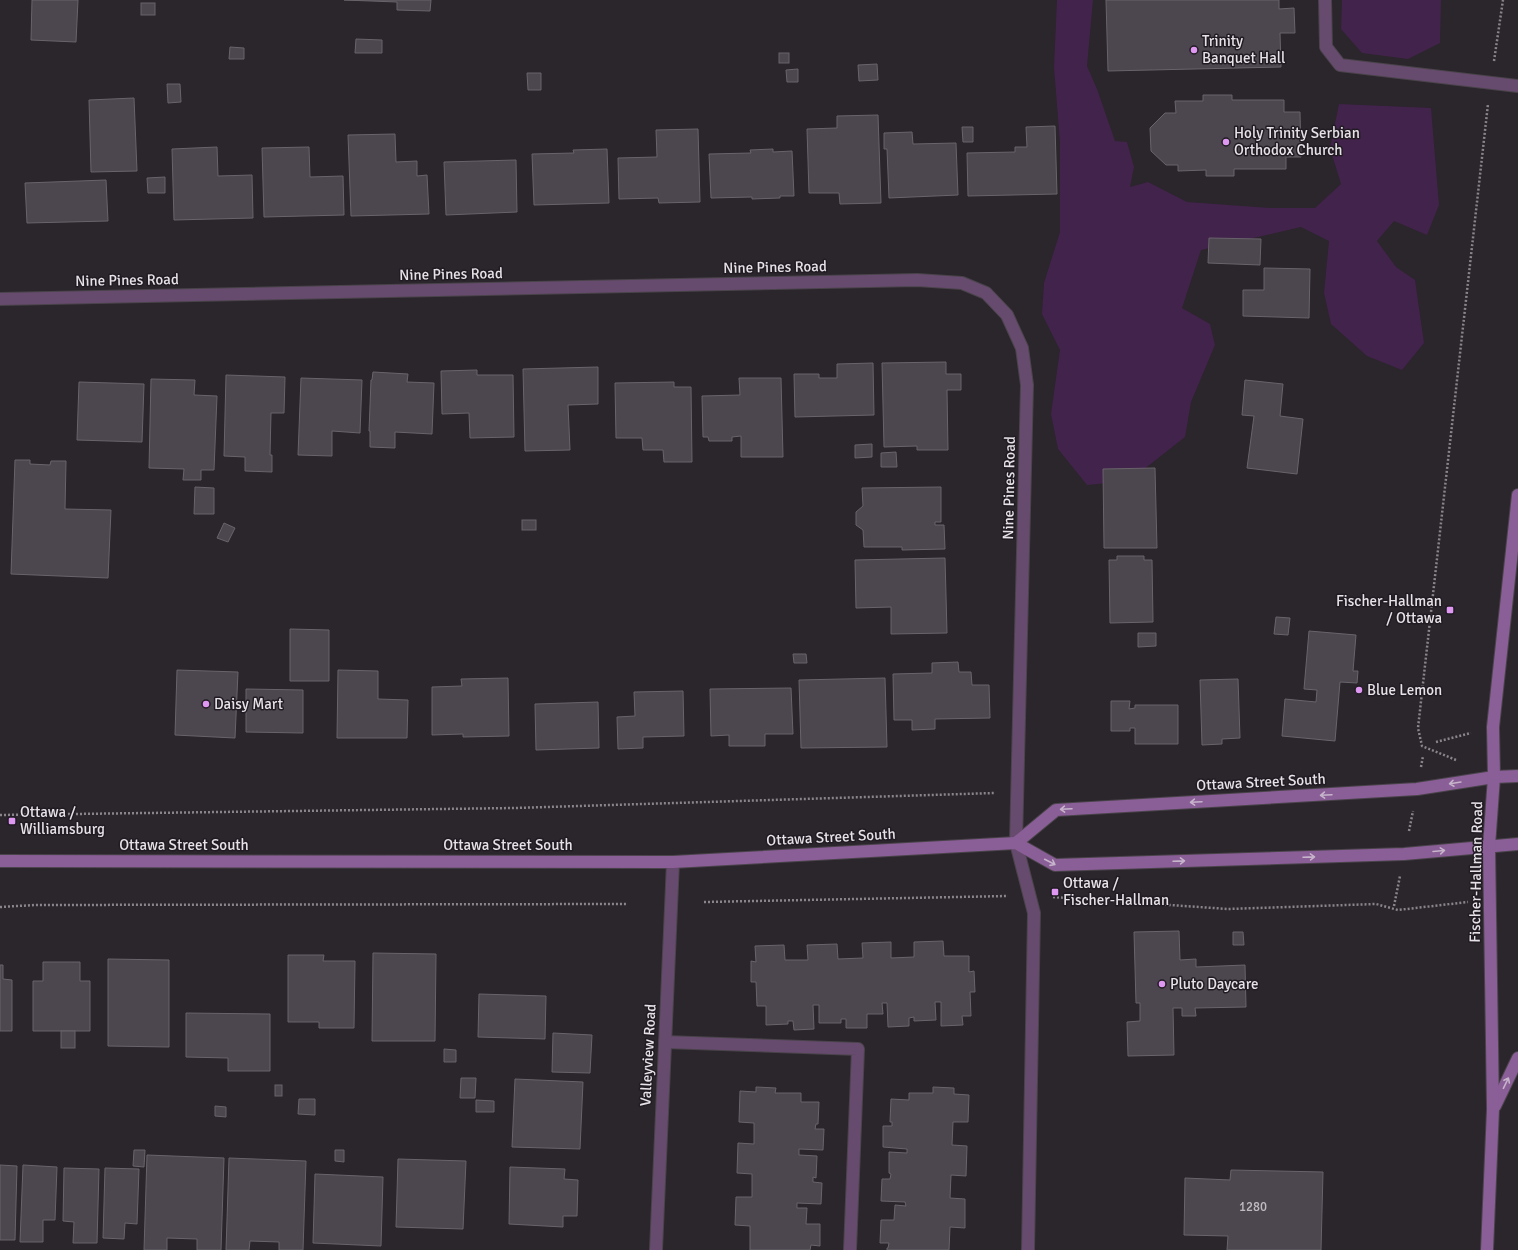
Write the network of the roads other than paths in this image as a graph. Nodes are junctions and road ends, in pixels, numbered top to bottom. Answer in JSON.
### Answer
{"nodes":[{"id":1,"x":1325,"y":0,"type":"edge"},
{"id":2,"x":1518,"y":86,"type":"edge"},
{"id":3,"x":0,"y":299,"type":"edge"},
{"id":4,"x":1518,"y":495,"type":"edge"},
{"id":5,"x":1518,"y":776,"type":"edge"},
{"id":6,"x":1494,"y":777,"type":"junction"},
{"id":7,"x":1016,"y":843,"type":"junction"},
{"id":8,"x":1518,"y":844,"type":"edge"},
{"id":9,"x":1489,"y":846,"type":"junction"},
{"id":10,"x":0,"y":860,"type":"edge"},
{"id":11,"x":673,"y":862,"type":"junction"},
{"id":12,"x":665,"y":1042,"type":"junction"},
{"id":13,"x":1518,"y":1058,"type":"edge"},
{"id":14,"x":1493,"y":1109,"type":"junction"},
{"id":15,"x":656,"y":1250,"type":"edge"},
{"id":16,"x":850,"y":1250,"type":"edge"},
{"id":17,"x":1028,"y":1250,"type":"edge"},
{"id":18,"x":1487,"y":1250,"type":"edge"}],
"edges":[{"from":1,"to":2,"type":"street"},
{"from":3,"to":7,"type":"street","name":"Nine Pines Road"},
{"from":4,"to":6,"type":"main road","name":"Fischer-Hallman Road"},
{"from":5,"to":6,"type":"main road","name":"Ottawa Street South"},
{"from":6,"to":7,"type":"main road","name":"Ottawa Street South","one_way":true},
{"from":6,"to":9,"type":"main road","name":"Fischer-Hallman Road"},
{"from":7,"to":9,"type":"main road","one_way":true},
{"from":7,"to":11,"type":"main road","name":"Ottawa Street South"},
{"from":7,"to":17,"type":"street","name":"Nine Pines Road"},
{"from":8,"to":9,"type":"main road"},
{"from":9,"to":14,"type":"main road","name":"Fischer-Hallman Road"},
{"from":10,"to":11,"type":"main road","name":"Ottawa Street South"},
{"from":11,"to":12,"type":"street","name":"Valleyview Road"},
{"from":12,"to":15,"type":"street","name":"Valleyview Road"},
{"from":12,"to":16,"type":"street"},
{"from":14,"to":13,"type":"main road","one_way":true},
{"from":14,"to":18,"type":"main road","name":"Fischer-Hallman Road"}]}
